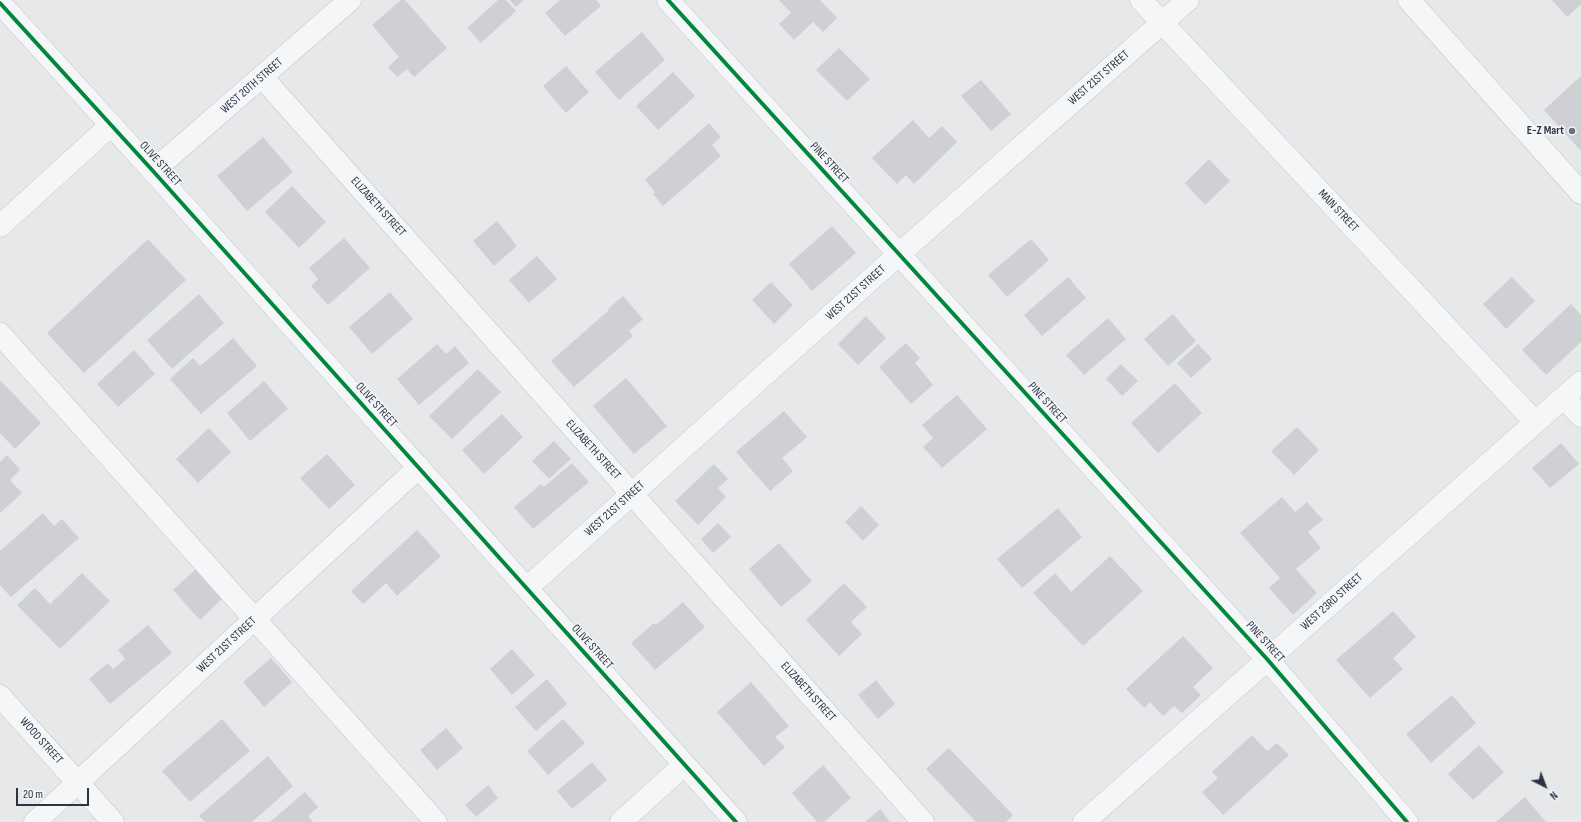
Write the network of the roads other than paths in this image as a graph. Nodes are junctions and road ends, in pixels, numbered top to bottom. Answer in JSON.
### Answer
{"nodes":[{"id":1,"x":350,"y":0,"type":"edge"},
{"id":2,"x":668,"y":0,"type":"edge"},
{"id":3,"x":1141,"y":0,"type":"edge"},
{"id":4,"x":1188,"y":0,"type":"edge"},
{"id":5,"x":1408,"y":0,"type":"edge"},
{"id":6,"x":0,"y":3,"type":"edge"},
{"id":7,"x":1162,"y":22,"type":"junction"},
{"id":8,"x":262,"y":77,"type":"junction"},
{"id":9,"x":111,"y":125,"type":"junction"},
{"id":10,"x":153,"y":171,"type":"junction"},
{"id":11,"x":1581,"y":192,"type":"edge"},
{"id":12,"x":0,"y":226,"type":"edge"},
{"id":13,"x":898,"y":255,"type":"junction"},
{"id":14,"x":0,"y":334,"type":"edge"},
{"id":15,"x":1581,"y":382,"type":"edge"},
{"id":16,"x":1564,"y":398,"type":"junction"},
{"id":17,"x":1581,"y":416,"type":"edge"},
{"id":18,"x":1535,"y":422,"type":"junction"},
{"id":19,"x":419,"y":467,"type":"junction"},
{"id":20,"x":632,"y":494,"type":"junction"},
{"id":21,"x":527,"y":588,"type":"junction"},
{"id":22,"x":255,"y":618,"type":"junction"},
{"id":23,"x":1267,"y":659,"type":"junction"},
{"id":24,"x":0,"y":696,"type":"edge"},
{"id":25,"x":684,"y":765,"type":"junction"},
{"id":26,"x":78,"y":782,"type":"junction"},
{"id":27,"x":35,"y":822,"type":"edge"},
{"id":28,"x":113,"y":822,"type":"edge"},
{"id":29,"x":436,"y":822,"type":"edge"},
{"id":30,"x":621,"y":822,"type":"edge"},
{"id":31,"x":736,"y":822,"type":"edge"},
{"id":32,"x":923,"y":822,"type":"edge"},
{"id":33,"x":1084,"y":822,"type":"edge"},
{"id":34,"x":1407,"y":822,"type":"edge"}],
"edges":[{"from":1,"to":8,"type":"street","name":"WEST 20TH STREET"},
{"from":2,"to":13,"type":"street","name":"PINE STREET"},
{"from":3,"to":7,"type":"street","name":"MAIN STREET"},
{"from":4,"to":7,"type":"street","name":"WEST 21ST STREET"},
{"from":5,"to":11,"type":"street"},
{"from":6,"to":9,"type":"street","name":"OLIVE STREET"},
{"from":7,"to":13,"type":"street","name":"WEST 21ST STREET"},
{"from":7,"to":18,"type":"street","name":"MAIN STREET"},
{"from":8,"to":10,"type":"street","name":"WEST 20TH STREET"},
{"from":8,"to":20,"type":"street","name":"ELIZABETH STREET"},
{"from":9,"to":10,"type":"street","name":"OLIVE STREET"},
{"from":9,"to":12,"type":"street"},
{"from":10,"to":19,"type":"street","name":"OLIVE STREET"},
{"from":13,"to":20,"type":"street","name":"WEST 21ST STREET"},
{"from":13,"to":23,"type":"street","name":"PINE STREET"},
{"from":14,"to":22,"type":"street"},
{"from":15,"to":16,"type":"street","name":"WEST 23RD STREET"},
{"from":16,"to":17,"type":"street"},
{"from":16,"to":18,"type":"street","name":"WEST 23RD STREET"},
{"from":18,"to":23,"type":"street","name":"WEST 23RD STREET"},
{"from":19,"to":21,"type":"street","name":"OLIVE STREET"},
{"from":19,"to":22,"type":"street","name":"WEST 21ST STREET"},
{"from":20,"to":21,"type":"street","name":"WEST 21ST STREET"},
{"from":20,"to":32,"type":"street","name":"ELIZABETH STREET"},
{"from":21,"to":25,"type":"street","name":"OLIVE STREET"},
{"from":22,"to":26,"type":"street","name":"WEST 21ST STREET"},
{"from":22,"to":29,"type":"street"},
{"from":23,"to":33,"type":"street","name":"WEST 23RD STREET"},
{"from":23,"to":34,"type":"street","name":"PINE STREET"},
{"from":24,"to":26,"type":"street","name":"WOOD STREET"},
{"from":25,"to":30,"type":"street"},
{"from":25,"to":31,"type":"street","name":"OLIVE STREET"},
{"from":26,"to":27,"type":"street","name":"WEST 21ST STREET"},
{"from":26,"to":28,"type":"street","name":"WOOD STREET"}]}
